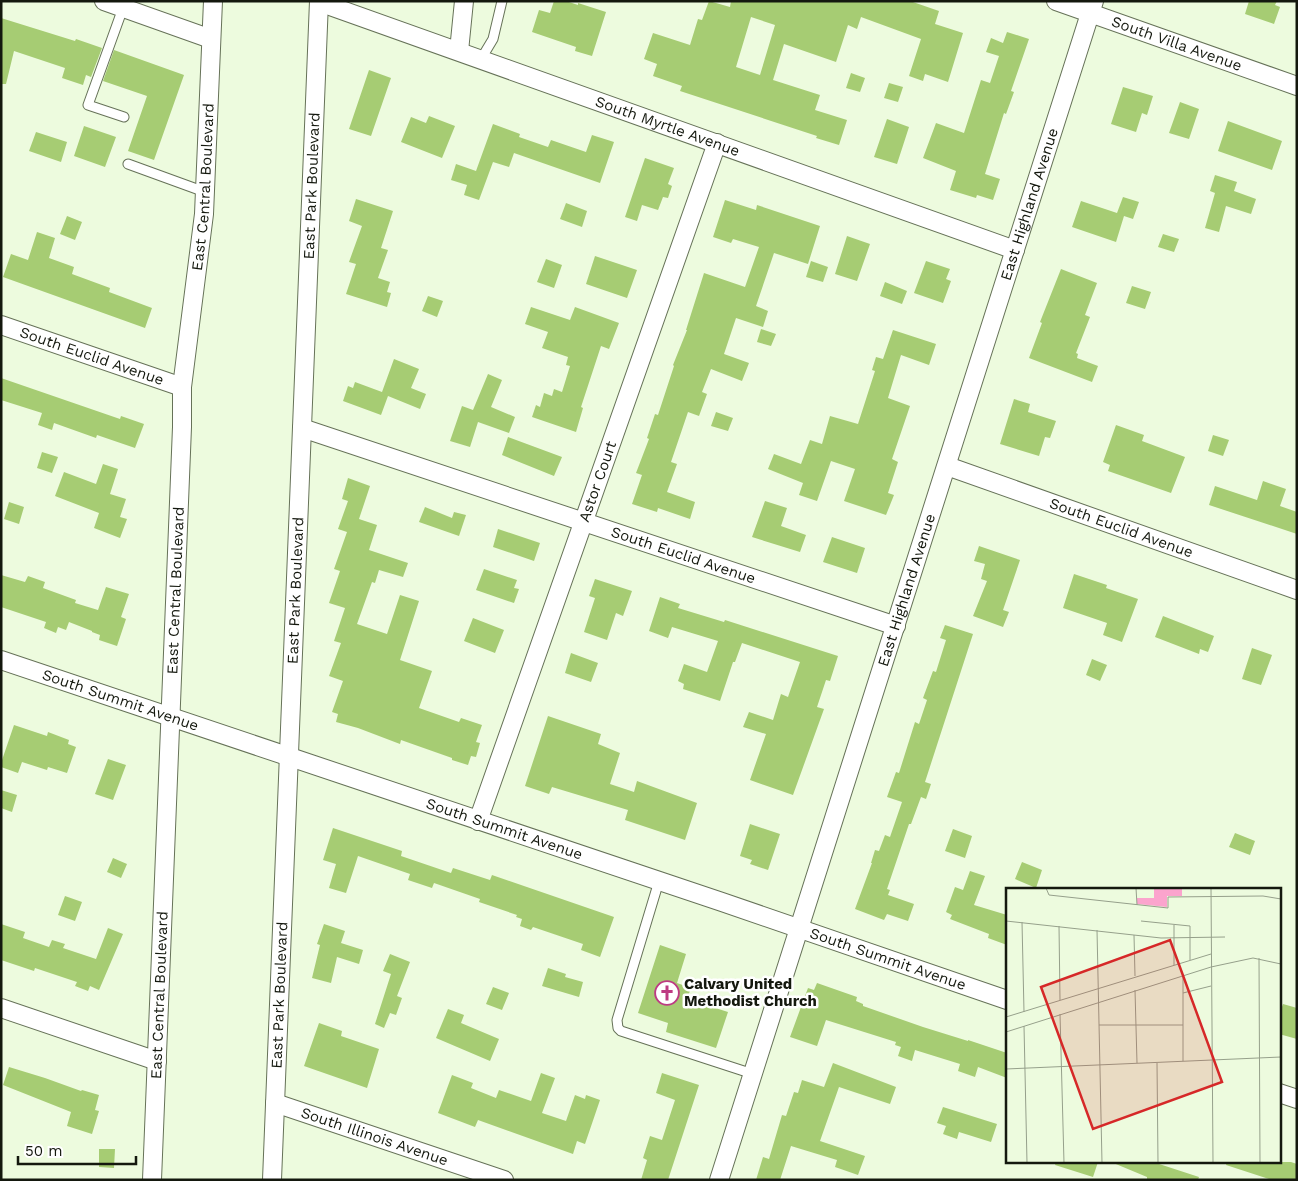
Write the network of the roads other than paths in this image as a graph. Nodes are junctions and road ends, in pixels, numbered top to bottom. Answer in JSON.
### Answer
{"nodes":[{"id":1,"x":104,"y":1,"type":"edge"},
{"id":2,"x":213,"y":1,"type":"edge"},
{"id":3,"x":464,"y":1,"type":"edge"},
{"id":4,"x":502,"y":1,"type":"edge"},
{"id":5,"x":1056,"y":1,"type":"edge"},
{"id":6,"x":319,"y":2,"type":"edge"},
{"id":7,"x":1092,"y":7,"type":"edge"},
{"id":8,"x":123,"y":8,"type":"junction"},
{"id":9,"x":211,"y":39,"type":"junction"},
{"id":10,"x":459,"y":52,"type":"junction"},
{"id":11,"x":481,"y":59,"type":"junction"},
{"id":12,"x":1297,"y":86,"type":"edge"},
{"id":13,"x":124,"y":117,"type":"dead end"},
{"id":14,"x":717,"y":143,"type":"junction"},
{"id":15,"x":128,"y":164,"type":"dead end"},
{"id":16,"x":205,"y":192,"type":"junction"},
{"id":17,"x":1016,"y":250,"type":"junction"},
{"id":18,"x":1,"y":325,"type":"edge"},
{"id":19,"x":182,"y":387,"type":"junction"},
{"id":20,"x":302,"y":428,"type":"junction"},
{"id":21,"x":947,"y":466,"type":"junction"},
{"id":22,"x":584,"y":522,"type":"junction"},
{"id":23,"x":1297,"y":590,"type":"edge"},
{"id":24,"x":896,"y":626,"type":"junction"},
{"id":25,"x":1,"y":660,"type":"edge"},
{"id":26,"x":171,"y":717,"type":"junction"},
{"id":27,"x":288,"y":757,"type":"junction"},
{"id":28,"x":478,"y":820,"type":"junction"},
{"id":29,"x":659,"y":881,"type":"junction"},
{"id":30,"x":799,"y":929,"type":"junction"},
{"id":31,"x":1006,"y":1000,"type":"edge"},
{"id":32,"x":1,"y":1008,"type":"edge"},
{"id":33,"x":157,"y":1061,"type":"junction"},
{"id":34,"x":753,"y":1074,"type":"junction"},
{"id":35,"x":1280,"y":1093,"type":"edge"},
{"id":36,"x":1297,"y":1099,"type":"edge"},
{"id":37,"x":275,"y":1103,"type":"junction"},
{"id":38,"x":152,"y":1180,"type":"edge"},
{"id":39,"x":272,"y":1180,"type":"edge"},
{"id":40,"x":504,"y":1180,"type":"edge"},
{"id":41,"x":720,"y":1180,"type":"edge"}],
"edges":[{"from":1,"to":8,"type":"street"},
{"from":2,"to":9,"type":"street","name":"East Central Boulevard"},
{"from":3,"to":10,"type":"street"},
{"from":4,"to":11,"type":"lane"},
{"from":5,"to":7,"type":"street","name":"South Villa Avenue"},
{"from":6,"to":10,"type":"street","name":"South Myrtle Avenue"},
{"from":6,"to":20,"type":"street","name":"East Park Boulevard"},
{"from":7,"to":12,"type":"street","name":"South Villa Avenue"},
{"from":7,"to":17,"type":"street","name":"East Highland Avenue"},
{"from":8,"to":9,"type":"street"},
{"from":8,"to":13,"type":"lane"},
{"from":9,"to":16,"type":"street","name":"East Central Boulevard"},
{"from":10,"to":11,"type":"street","name":"South Myrtle Avenue"},
{"from":11,"to":14,"type":"street","name":"South Myrtle Avenue"},
{"from":14,"to":17,"type":"street","name":"South Myrtle Avenue"},
{"from":14,"to":22,"type":"street","name":"Astor Court"},
{"from":15,"to":16,"type":"lane"},
{"from":16,"to":19,"type":"street","name":"East Central Boulevard"},
{"from":17,"to":21,"type":"street","name":"East Highland Avenue"},
{"from":18,"to":19,"type":"street","name":"South Euclid Avenue"},
{"from":19,"to":26,"type":"street","name":"East Central Boulevard"},
{"from":20,"to":22,"type":"street","name":"South Euclid Avenue"},
{"from":20,"to":27,"type":"street","name":"East Park Boulevard"},
{"from":21,"to":23,"type":"street","name":"South Euclid Avenue"},
{"from":21,"to":24,"type":"street","name":"East Highland Avenue"},
{"from":22,"to":24,"type":"street","name":"South Euclid Avenue"},
{"from":22,"to":28,"type":"street","name":"Astor Court"},
{"from":24,"to":30,"type":"street","name":"East Highland Avenue"},
{"from":25,"to":26,"type":"street","name":"South Summit Avenue"},
{"from":26,"to":27,"type":"street","name":"South Summit Avenue"},
{"from":26,"to":33,"type":"street","name":"East Central Boulevard"},
{"from":27,"to":28,"type":"street","name":"South Summit Avenue"},
{"from":27,"to":37,"type":"street","name":"East Park Boulevard"},
{"from":28,"to":29,"type":"street","name":"South Summit Avenue"},
{"from":29,"to":30,"type":"street","name":"South Summit Avenue"},
{"from":29,"to":34,"type":"lane"},
{"from":30,"to":31,"type":"street","name":"South Summit Avenue"},
{"from":30,"to":34,"type":"street","name":"East Highland Avenue"},
{"from":32,"to":33,"type":"street"},
{"from":33,"to":38,"type":"street","name":"East Central Boulevard"},
{"from":34,"to":41,"type":"street","name":"East Highland Avenue"},
{"from":35,"to":36,"type":"street"},
{"from":37,"to":39,"type":"street","name":"East Park Boulevard"},
{"from":37,"to":40,"type":"street","name":"South Illinois Avenue"}]}
